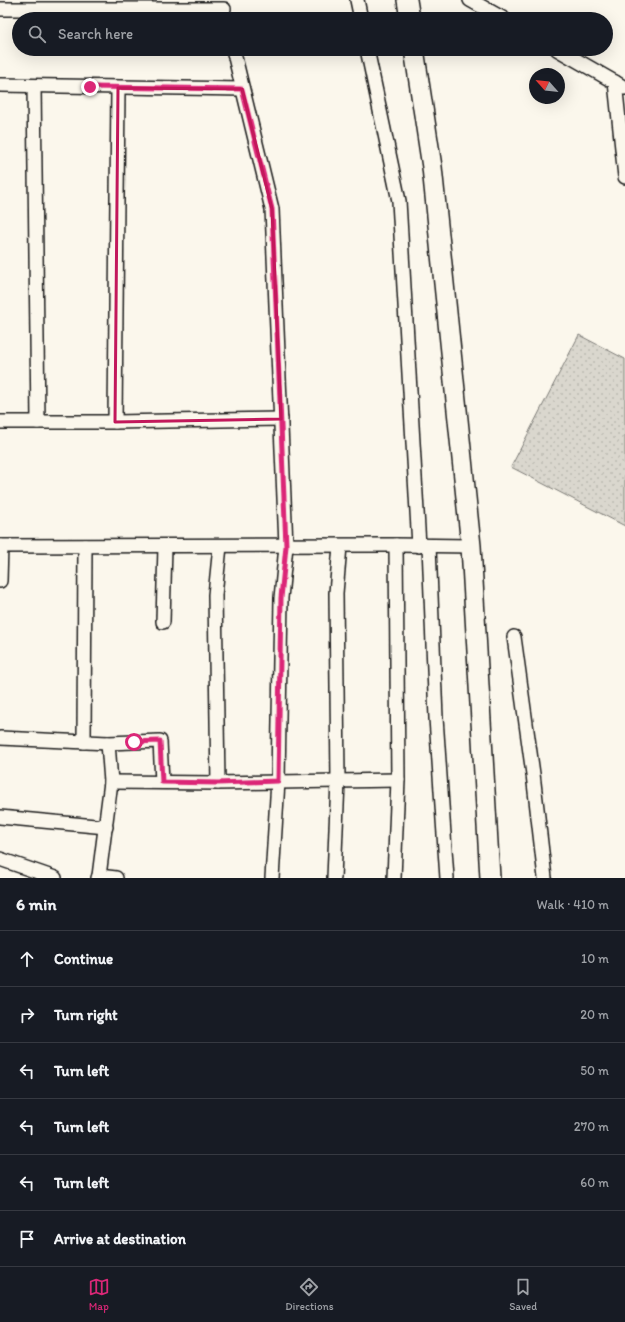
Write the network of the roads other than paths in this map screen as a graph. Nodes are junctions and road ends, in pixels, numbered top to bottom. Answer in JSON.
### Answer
{"nodes":[{"id":1,"x":357,"y":0,"type":"edge"},
{"id":2,"x":407,"y":0,"type":"edge"},
{"id":3,"x":475,"y":1,"type":"edge"},
{"id":4,"x":0,"y":9,"type":"edge"},
{"id":5,"x":224,"y":9,"type":"edge"},
{"id":6,"x":360,"y":12,"type":"edge"},
{"id":7,"x":409,"y":12,"type":"edge"},
{"id":8,"x":493,"y":12,"type":"edge"},
{"id":9,"x":235,"y":56,"type":"edge"},
{"id":10,"x":368,"y":56,"type":"edge"},
{"id":11,"x":415,"y":56,"type":"edge"},
{"id":12,"x":569,"y":56,"type":"edge"},
{"id":13,"x":0,"y":85,"type":"edge"},
{"id":14,"x":620,"y":85,"type":"edge"},
{"id":15,"x":34,"y":86,"type":"junction"},
{"id":16,"x":118,"y":88,"type":"junction"},
{"id":17,"x":242,"y":89,"type":"junction"},
{"id":18,"x":625,"y":177,"type":"edge"},
{"id":19,"x":281,"y":419,"type":"junction"},
{"id":20,"x":0,"y":422,"type":"edge"},
{"id":21,"x":38,"y":422,"type":"junction"},
{"id":22,"x":115,"y":422,"type":"junction"},
{"id":23,"x":396,"y":545,"type":"junction"},
{"id":24,"x":0,"y":546,"type":"edge"},
{"id":25,"x":85,"y":546,"type":"junction"},
{"id":26,"x":165,"y":546,"type":"junction"},
{"id":27,"x":220,"y":546,"type":"junction"},
{"id":28,"x":286,"y":546,"type":"junction"},
{"id":29,"x":340,"y":546,"type":"junction"},
{"id":30,"x":424,"y":546,"type":"junction"},
{"id":31,"x":471,"y":546,"type":"junction"},
{"id":32,"x":0,"y":581,"type":"edge"},
{"id":33,"x":163,"y":622,"type":"dead end"},
{"id":34,"x":514,"y":637,"type":"dead end"},
{"id":35,"x":0,"y":738,"type":"edge"},
{"id":36,"x":84,"y":742,"type":"junction"},
{"id":37,"x":108,"y":743,"type":"junction"},
{"id":38,"x":398,"y":780,"type":"junction"},
{"id":39,"x":278,"y":781,"type":"junction"},
{"id":40,"x":338,"y":781,"type":"junction"},
{"id":41,"x":112,"y":782,"type":"junction"},
{"id":42,"x":162,"y":782,"type":"junction"},
{"id":43,"x":218,"y":783,"type":"junction"},
{"id":44,"x":0,"y":817,"type":"edge"},
{"id":45,"x":106,"y":827,"type":"junction"},
{"id":46,"x":0,"y":859,"type":"edge"},
{"id":47,"x":99,"y":877,"type":"edge"},
{"id":48,"x":55,"y":878,"type":"edge"},
{"id":49,"x":116,"y":878,"type":"edge"},
{"id":50,"x":272,"y":878,"type":"edge"},
{"id":51,"x":334,"y":878,"type":"edge"},
{"id":52,"x":394,"y":878,"type":"edge"},
{"id":53,"x":447,"y":878,"type":"edge"},
{"id":54,"x":490,"y":878,"type":"edge"},
{"id":55,"x":545,"y":878,"type":"edge"}],
"edges":[{"from":1,"to":6,"type":"street"},
{"from":2,"to":7,"type":"main road"},
{"from":3,"to":8,"type":"street"},
{"from":4,"to":5,"type":"street"},
{"from":9,"to":17,"type":"street"},
{"from":10,"to":30,"type":"street"},
{"from":11,"to":31,"type":"main road"},
{"from":12,"to":14,"type":"street"},
{"from":13,"to":15,"type":"street"},
{"from":14,"to":18,"type":"street"},
{"from":15,"to":16,"type":"street"},
{"from":15,"to":21,"type":"street"},
{"from":16,"to":17,"type":"street"},
{"from":16,"to":22,"type":"street"},
{"from":17,"to":19,"type":"street"},
{"from":19,"to":22,"type":"street"},
{"from":19,"to":28,"type":"street"},
{"from":20,"to":21,"type":"street"},
{"from":21,"to":22,"type":"street"},
{"from":23,"to":29,"type":"street"},
{"from":23,"to":30,"type":"street"},
{"from":23,"to":38,"type":"street"},
{"from":24,"to":25,"type":"street"},
{"from":24,"to":32,"type":"street"},
{"from":25,"to":26,"type":"street"},
{"from":25,"to":36,"type":"street"},
{"from":26,"to":27,"type":"street"},
{"from":26,"to":33,"type":"street"},
{"from":27,"to":28,"type":"street"},
{"from":27,"to":43,"type":"street"},
{"from":28,"to":29,"type":"street"},
{"from":28,"to":39,"type":"street"},
{"from":29,"to":40,"type":"street"},
{"from":30,"to":31,"type":"street"},
{"from":30,"to":53,"type":"street"},
{"from":31,"to":54,"type":"main road"},
{"from":34,"to":55,"type":"street"},
{"from":35,"to":36,"type":"street"},
{"from":36,"to":37,"type":"street"},
{"from":37,"to":41,"type":"street"},
{"from":37,"to":42,"type":"street"},
{"from":38,"to":40,"type":"street"},
{"from":38,"to":52,"type":"street"},
{"from":39,"to":40,"type":"street"},
{"from":39,"to":43,"type":"street"},
{"from":39,"to":50,"type":"street"},
{"from":40,"to":51,"type":"street"},
{"from":41,"to":42,"type":"street"},
{"from":41,"to":45,"type":"street"},
{"from":42,"to":43,"type":"street"},
{"from":44,"to":45,"type":"street"},
{"from":45,"to":47,"type":"street"},
{"from":46,"to":48,"type":"street"},
{"from":47,"to":49,"type":"street"}]}
